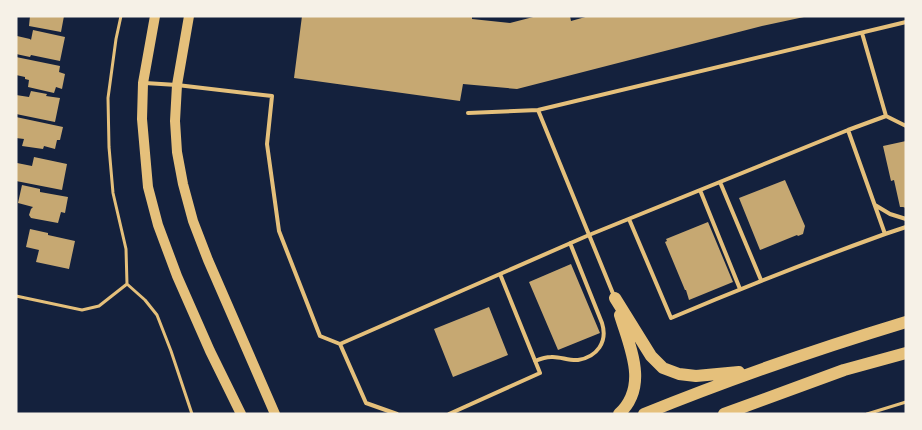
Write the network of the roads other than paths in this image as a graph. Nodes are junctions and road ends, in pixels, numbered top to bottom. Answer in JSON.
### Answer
{"nodes":[{"id":1,"x":155,"y":16,"type":"edge"},
{"id":2,"x":189,"y":16,"type":"edge"},
{"id":3,"x":906,"y":22,"type":"edge"},
{"id":4,"x":862,"y":33,"type":"junction"},
{"id":5,"x":144,"y":83,"type":"junction"},
{"id":6,"x":177,"y":85,"type":"junction"},
{"id":7,"x":538,"y":110,"type":"junction"},
{"id":8,"x":468,"y":113,"type":"dead end"},
{"id":9,"x":886,"y":116,"type":"junction"},
{"id":10,"x":906,"y":126,"type":"edge"},
{"id":11,"x":848,"y":130,"type":"junction"},
{"id":12,"x":720,"y":182,"type":"junction"},
{"id":13,"x":700,"y":190,"type":"junction"},
{"id":14,"x":875,"y":205,"type":"junction"},
{"id":15,"x":629,"y":219,"type":"junction"},
{"id":16,"x":906,"y":219,"type":"edge"},
{"id":17,"x":906,"y":226,"type":"edge"},
{"id":18,"x":886,"y":234,"type":"junction"},
{"id":19,"x":589,"y":235,"type":"junction"},
{"id":20,"x":570,"y":243,"type":"junction"},
{"id":21,"x":500,"y":274,"type":"junction"},
{"id":22,"x":762,"y":280,"type":"junction"},
{"id":23,"x":740,"y":289,"type":"junction"},
{"id":24,"x":615,"y":298,"type":"junction"},
{"id":25,"x":906,"y":322,"type":"edge"},
{"id":26,"x":340,"y":344,"type":"junction"},
{"id":27,"x":906,"y":353,"type":"edge"},
{"id":28,"x":535,"y":361,"type":"junction"},
{"id":29,"x":754,"y":371,"type":"junction"},
{"id":30,"x":241,"y":414,"type":"edge"},
{"id":31,"x":275,"y":414,"type":"edge"},
{"id":32,"x":396,"y":414,"type":"edge"},
{"id":33,"x":449,"y":414,"type":"edge"},
{"id":34,"x":620,"y":414,"type":"edge"},
{"id":35,"x":644,"y":414,"type":"edge"},
{"id":36,"x":724,"y":414,"type":"edge"}],
"edges":[{"from":1,"to":5,"type":"main road"},
{"from":2,"to":6,"type":"main road"},
{"from":3,"to":4,"type":"lane"},
{"from":4,"to":7,"type":"lane"},
{"from":4,"to":9,"type":"lane"},
{"from":5,"to":6,"type":"lane"},
{"from":5,"to":30,"type":"main road"},
{"from":6,"to":26,"type":"lane"},
{"from":6,"to":31,"type":"main road"},
{"from":7,"to":8,"type":"lane"},
{"from":7,"to":19,"type":"lane"},
{"from":9,"to":10,"type":"lane"},
{"from":9,"to":11,"type":"lane"},
{"from":11,"to":12,"type":"lane"},
{"from":11,"to":14,"type":"lane"},
{"from":12,"to":13,"type":"lane"},
{"from":12,"to":22,"type":"lane"},
{"from":13,"to":15,"type":"lane"},
{"from":13,"to":23,"type":"lane"},
{"from":14,"to":16,"type":"lane"},
{"from":14,"to":18,"type":"lane"},
{"from":15,"to":19,"type":"lane"},
{"from":15,"to":23,"type":"lane"},
{"from":17,"to":18,"type":"lane"},
{"from":18,"to":22,"type":"lane"},
{"from":19,"to":20,"type":"lane"},
{"from":19,"to":24,"type":"lane"},
{"from":20,"to":21,"type":"lane"},
{"from":20,"to":28,"type":"lane"},
{"from":21,"to":26,"type":"lane"},
{"from":21,"to":28,"type":"lane"},
{"from":22,"to":23,"type":"lane"},
{"from":24,"to":29,"type":"main road"},
{"from":24,"to":34,"type":"main road"},
{"from":25,"to":29,"type":"main road"},
{"from":26,"to":32,"type":"lane"},
{"from":27,"to":36,"type":"main road"},
{"from":28,"to":33,"type":"lane"},
{"from":29,"to":35,"type":"main road"}]}
